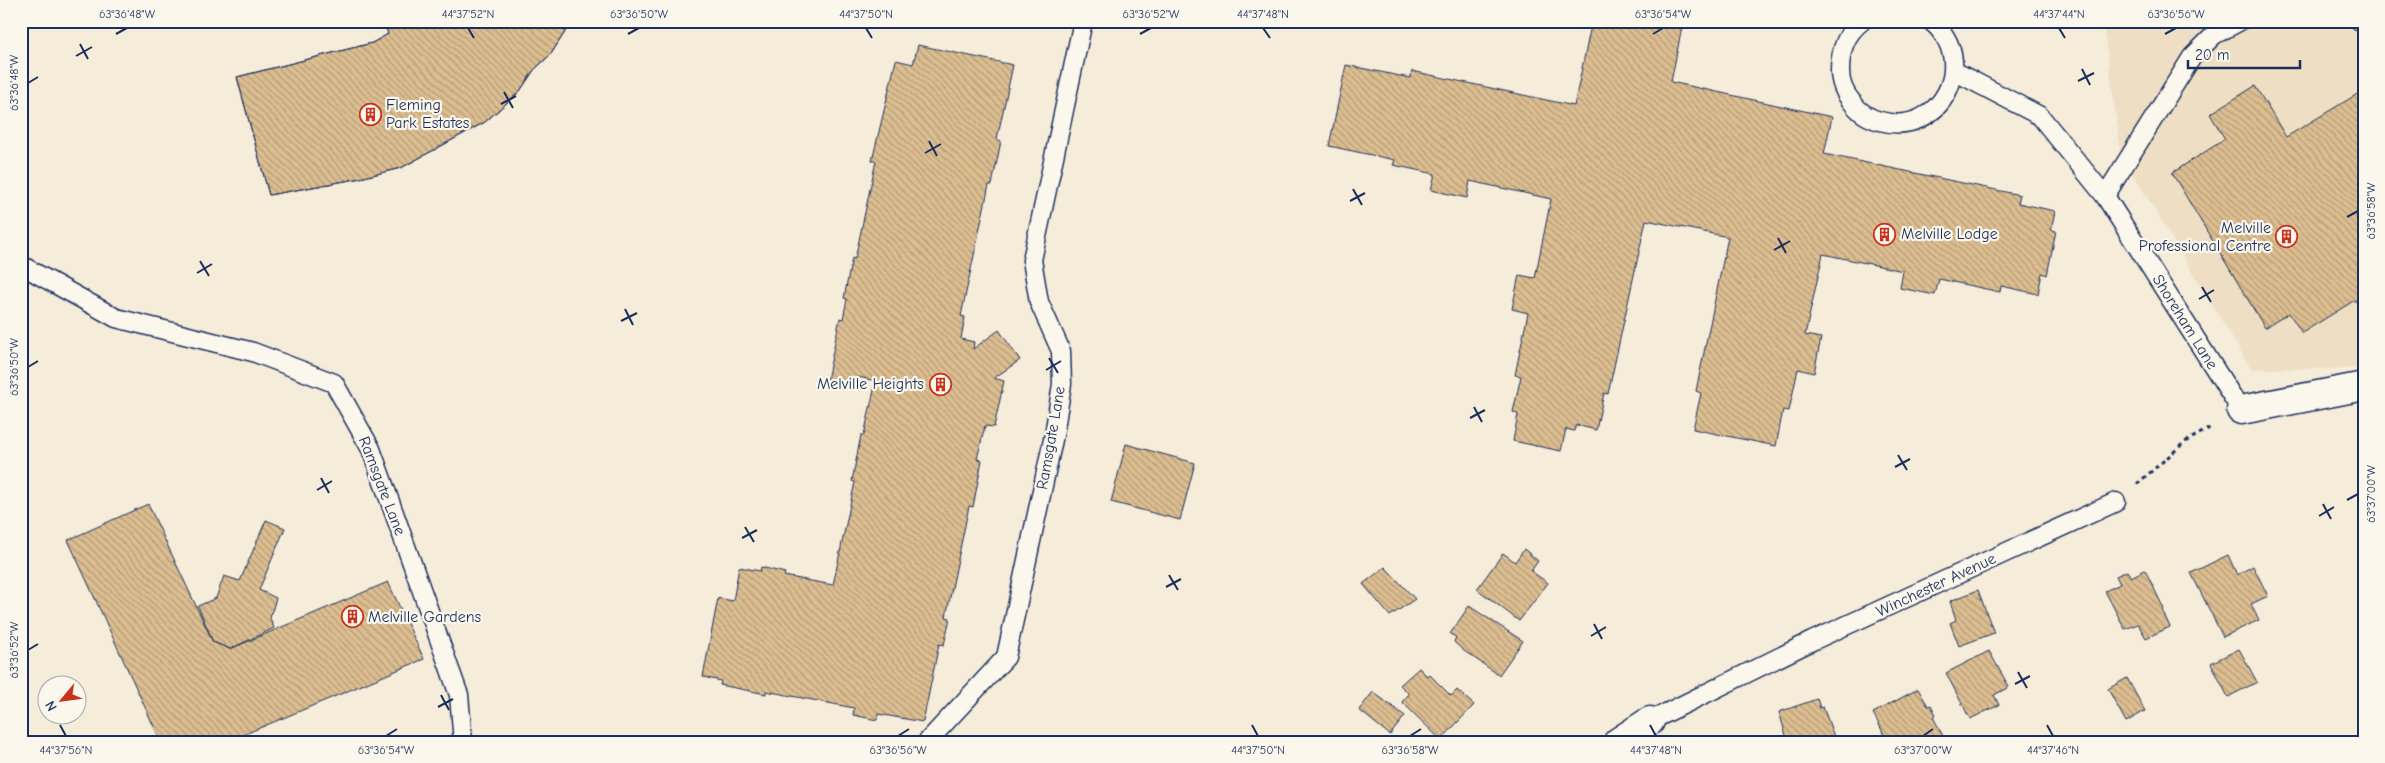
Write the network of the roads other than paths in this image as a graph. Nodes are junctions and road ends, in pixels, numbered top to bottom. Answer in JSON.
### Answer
{"nodes":[{"id":1,"x":1083,"y":21,"type":"edge"},
{"id":2,"x":1862,"y":21,"type":"edge"},
{"id":3,"x":1931,"y":21,"type":"edge"},
{"id":4,"x":2240,"y":21,"type":"edge"},
{"id":5,"x":2360,"y":21,"type":"edge"},
{"id":6,"x":2364,"y":23,"type":"edge"},
{"id":7,"x":1954,"y":71,"type":"junction"},
{"id":8,"x":2105,"y":196,"type":"junction"},
{"id":9,"x":21,"y":265,"type":"edge"},
{"id":10,"x":2364,"y":386,"type":"edge"},
{"id":11,"x":2241,"y":410,"type":"joint"},
{"id":12,"x":2116,"y":502,"type":"road end"},
{"id":13,"x":1650,"y":721,"type":"joint"},
{"id":14,"x":463,"y":742,"type":"edge"},
{"id":15,"x":927,"y":742,"type":"edge"},
{"id":16,"x":1618,"y":742,"type":"edge"}],
"edges":[{"from":1,"to":15,"type":"lane","name":"Ramsgate Lane"},
{"from":2,"to":7,"type":"lane"},
{"from":3,"to":7,"type":"lane"},
{"from":4,"to":8,"type":"lane"},
{"from":5,"to":6,"type":"lane"},
{"from":7,"to":8,"type":"lane","name":"Shoreham Lane"},
{"from":8,"to":11,"type":"lane","name":"Shoreham Lane"},
{"from":9,"to":14,"type":"lane","name":"Ramsgate Lane"},
{"from":10,"to":11,"type":"street"},
{"from":12,"to":13,"type":"lane","name":"Winchester Avenue"},
{"from":13,"to":16,"type":"street","name":"Winchester Avenue"}]}
